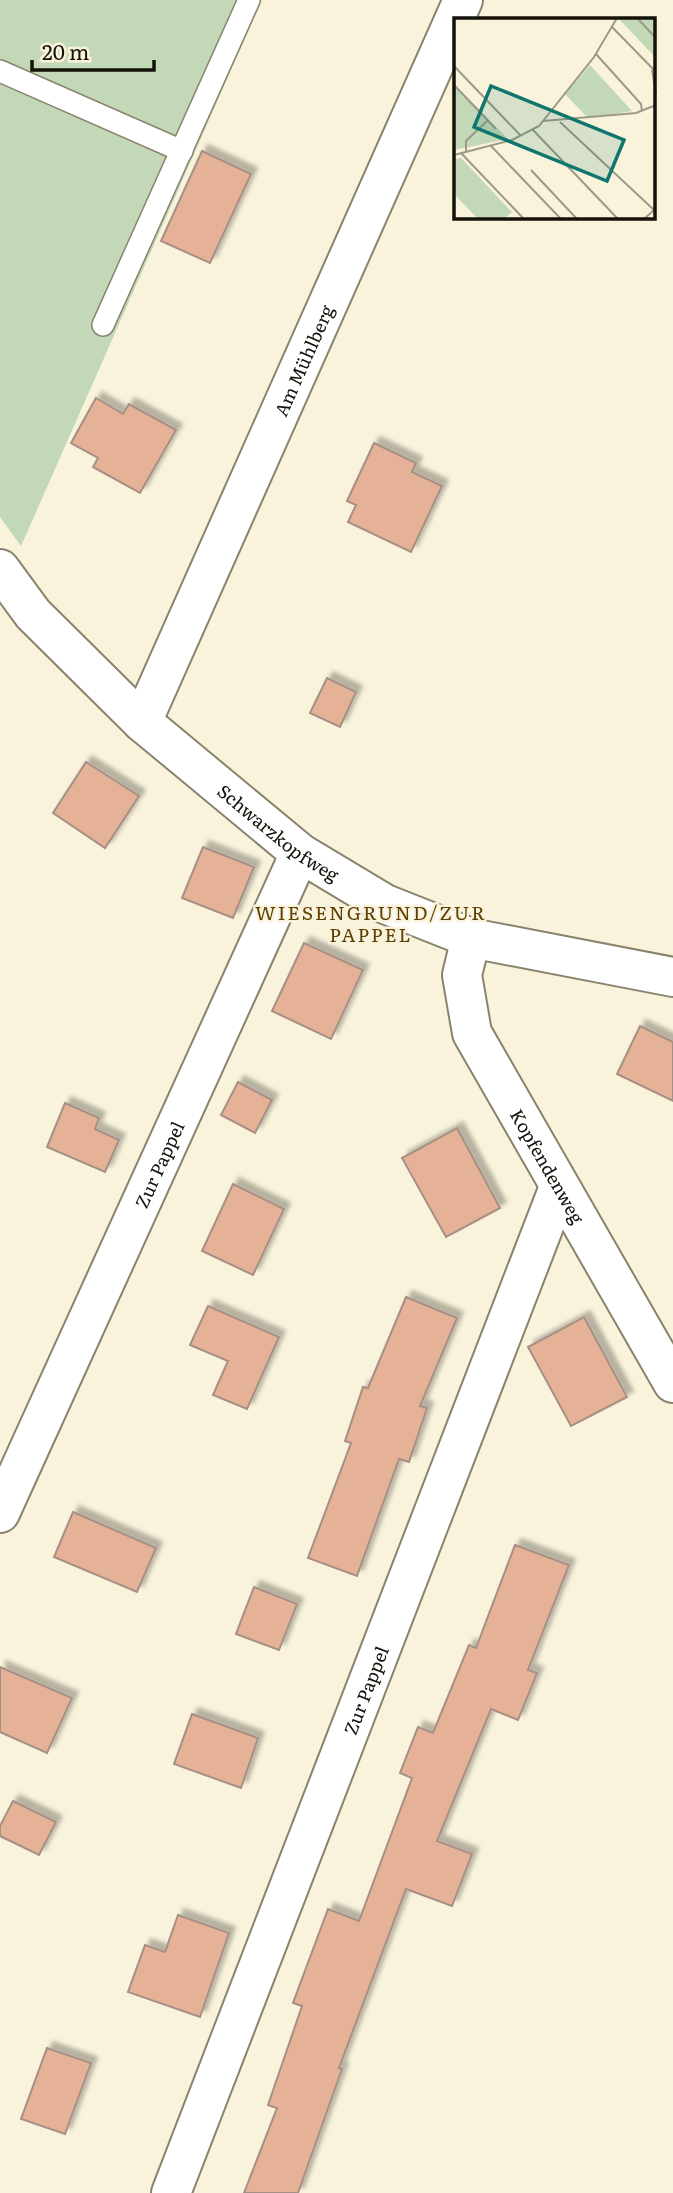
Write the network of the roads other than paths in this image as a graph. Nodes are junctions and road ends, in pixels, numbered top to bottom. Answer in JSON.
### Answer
{"nodes":[{"id":1,"x":249,"y":0,"type":"edge"},
{"id":2,"x":463,"y":0,"type":"edge"},
{"id":3,"x":455,"y":18,"type":"edge"},
{"id":4,"x":454,"y":20,"type":"edge"},
{"id":5,"x":0,"y":71,"type":"edge"},
{"id":6,"x":182,"y":151,"type":"junction"},
{"id":7,"x":103,"y":325,"type":"dead end"},
{"id":8,"x":0,"y":569,"type":"edge"},
{"id":9,"x":142,"y":722,"type":"junction"},
{"id":10,"x":300,"y":853,"type":"junction"},
{"id":11,"x":471,"y":938,"type":"junction"},
{"id":12,"x":673,"y":977,"type":"edge"},
{"id":13,"x":559,"y":1187,"type":"junction"},
{"id":14,"x":673,"y":1383,"type":"edge"},
{"id":15,"x":0,"y":1513,"type":"edge"},
{"id":16,"x":171,"y":2193,"type":"edge"}],
"edges":[{"from":1,"to":6,"type":"lane"},
{"from":2,"to":3,"type":"street","name":"Am Mühlberg"},
{"from":4,"to":9,"type":"street","name":"Am Mühlberg"},
{"from":5,"to":6,"type":"lane"},
{"from":6,"to":7,"type":"lane"},
{"from":8,"to":9,"type":"street","name":"Schwarzkopfweg"},
{"from":9,"to":10,"type":"street","name":"Schwarzkopfweg"},
{"from":10,"to":11,"type":"street","name":"Schwarzkopfweg"},
{"from":10,"to":15,"type":"street","name":"Zur Pappel"},
{"from":11,"to":12,"type":"street","name":"Schwarzkopfweg"},
{"from":11,"to":13,"type":"street","name":"Kopfendenweg"},
{"from":13,"to":14,"type":"street","name":"Kopfendenweg"},
{"from":13,"to":16,"type":"street","name":"Zur Pappel"}]}
